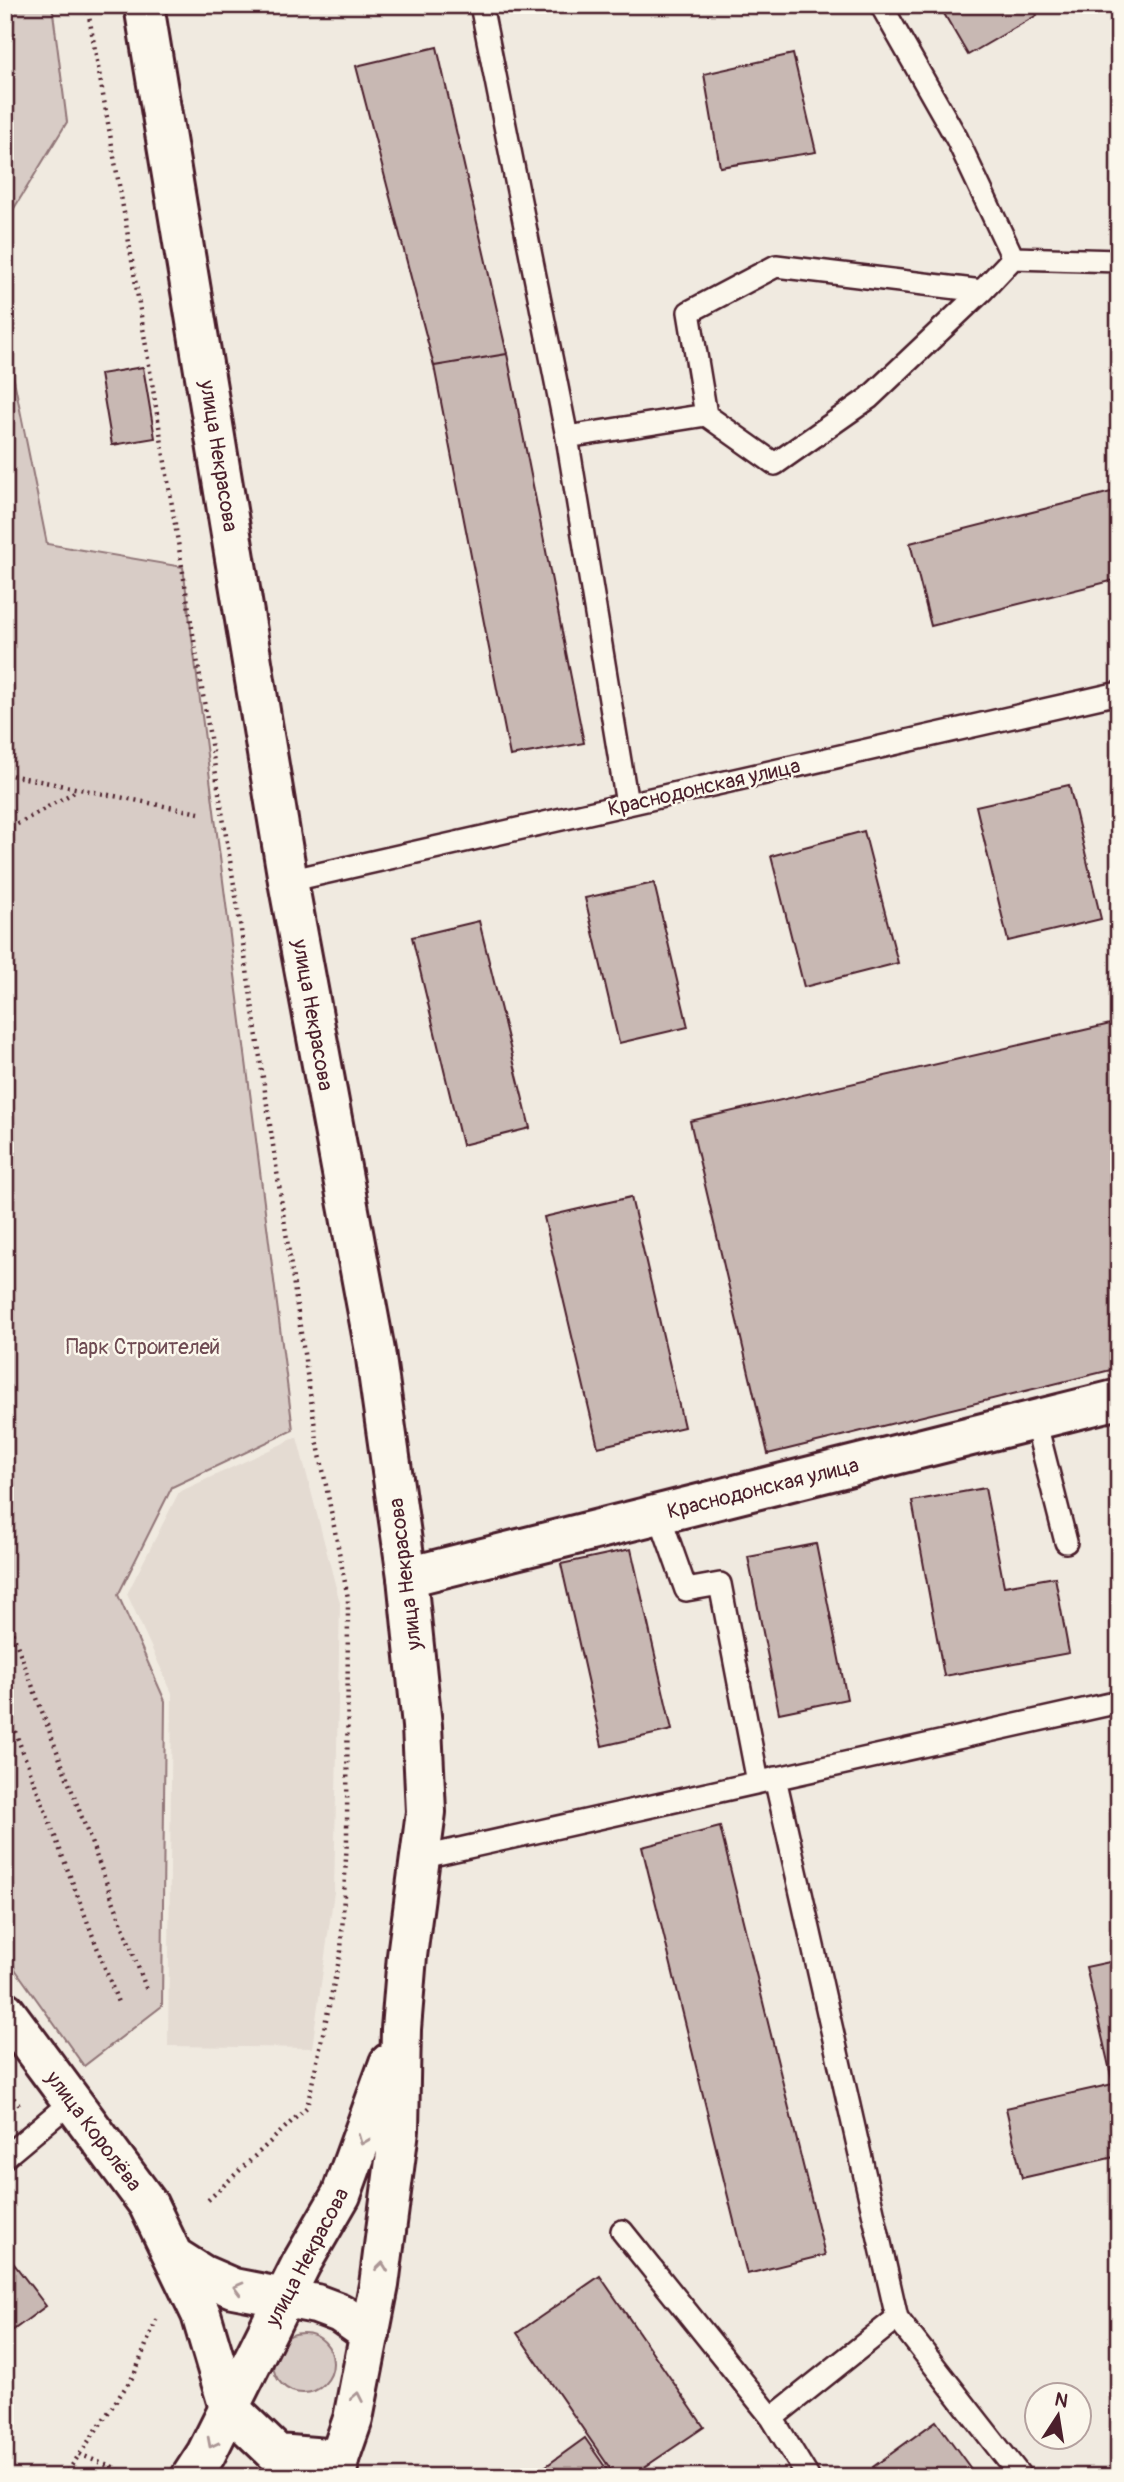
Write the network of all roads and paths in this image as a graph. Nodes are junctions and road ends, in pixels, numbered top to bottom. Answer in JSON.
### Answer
{"nodes":[{"id":1,"x":87,"y":5,"type":"edge"},
{"id":2,"x":144,"y":5,"type":"edge"},
{"id":3,"x":481,"y":5,"type":"edge"},
{"id":4,"x":881,"y":5,"type":"edge"},
{"id":5,"x":1013,"y":258,"type":"junction"},
{"id":6,"x":1119,"y":261,"type":"edge"},
{"id":7,"x":982,"y":291,"type":"junction"},
{"id":8,"x":706,"y":415,"type":"junction"},
{"id":9,"x":567,"y":437,"type":"junction"},
{"id":10,"x":1119,"y":693,"type":"edge"},
{"id":11,"x":5,"y":775,"type":"edge"},
{"id":12,"x":78,"y":790,"type":"dead end"},
{"id":13,"x":627,"y":804,"type":"junction"},
{"id":14,"x":199,"y":813,"type":"dead end"},
{"id":15,"x":5,"y":831,"type":"edge"},
{"id":16,"x":288,"y":881,"type":"junction"},
{"id":17,"x":1119,"y":1399,"type":"edge"},
{"id":18,"x":1035,"y":1420,"type":"junction"},
{"id":19,"x":659,"y":1514,"type":"junction"},
{"id":20,"x":1066,"y":1542,"type":"dead end"},
{"id":21,"x":407,"y":1577,"type":"junction"},
{"id":22,"x":5,"y":1613,"type":"edge"},
{"id":23,"x":1119,"y":1702,"type":"edge"},
{"id":24,"x":5,"y":1705,"type":"edge"},
{"id":25,"x":767,"y":1780,"type":"junction"},
{"id":26,"x":419,"y":1858,"type":"junction"},
{"id":27,"x":146,"y":1988,"type":"dead end"},
{"id":28,"x":119,"y":2005,"type":"dead end"},
{"id":29,"x":5,"y":2011,"type":"edge"},
{"id":30,"x":401,"y":2029,"type":"junction"},
{"id":31,"x":72,"y":2101,"type":"junction"},
{"id":32,"x":5,"y":2157,"type":"edge"},
{"id":33,"x":205,"y":2203,"type":"dead end"},
{"id":34,"x":621,"y":2231,"type":"dead end"},
{"id":35,"x":173,"y":2256,"type":"junction"},
{"id":36,"x":284,"y":2298,"type":"junction"},
{"id":37,"x":158,"y":2313,"type":"dead end"},
{"id":38,"x":897,"y":2318,"type":"junction"},
{"id":39,"x":370,"y":2334,"type":"junction"},
{"id":40,"x":229,"y":2408,"type":"junction"},
{"id":41,"x":772,"y":2418,"type":"junction"},
{"id":42,"x":79,"y":2454,"type":"junction"},
{"id":43,"x":340,"y":2471,"type":"edge"},
{"id":44,"x":64,"y":2477,"type":"edge"},
{"id":45,"x":135,"y":2477,"type":"edge"},
{"id":46,"x":191,"y":2477,"type":"edge"},
{"id":47,"x":808,"y":2477,"type":"edge"},
{"id":48,"x":1021,"y":2477,"type":"edge"}],
"edges":[{"from":1,"to":33,"type":"path"},
{"from":2,"to":16,"type":"main road","name":"улица Некрасова"},
{"from":3,"to":9,"type":"lane"},
{"from":4,"to":5,"type":"lane"},
{"from":5,"to":6,"type":"lane"},
{"from":5,"to":7,"type":"lane"},
{"from":7,"to":8,"type":"lane"},
{"from":7,"to":8,"type":"lane"},
{"from":8,"to":9,"type":"lane"},
{"from":9,"to":13,"type":"lane"},
{"from":10,"to":13,"type":"lane","name":"Краснодонская улица"},
{"from":11,"to":14,"type":"path"},
{"from":12,"to":15,"type":"path"},
{"from":13,"to":16,"type":"lane","name":"Краснодонская улица"},
{"from":16,"to":21,"type":"main road","name":"улица Некрасова"},
{"from":17,"to":18,"type":"main road","name":"Краснодонская улица"},
{"from":18,"to":19,"type":"main road","name":"Краснодонская улица"},
{"from":18,"to":20,"type":"lane"},
{"from":19,"to":21,"type":"main road","name":"Краснодонская улица"},
{"from":19,"to":25,"type":"lane"},
{"from":21,"to":26,"type":"main road","name":"улица Некрасова"},
{"from":22,"to":27,"type":"path"},
{"from":23,"to":25,"type":"lane"},
{"from":24,"to":28,"type":"path"},
{"from":25,"to":26,"type":"lane"},
{"from":25,"to":38,"type":"lane"},
{"from":26,"to":30,"type":"main road","name":"улица Некрасова"},
{"from":29,"to":31,"type":"main road","name":"улица Королёва"},
{"from":30,"to":36,"type":"main road","name":"улица Некрасова","one_way":true},
{"from":39,"to":30,"type":"main road","name":"улица Некрасова","one_way":true},
{"from":31,"to":32,"type":"lane"},
{"from":31,"to":35,"type":"main road","name":"улица Королёва"},
{"from":34,"to":41,"type":"lane"},
{"from":36,"to":35,"type":"main road","one_way":true},
{"from":35,"to":40,"type":"main road","name":"улица Королёва"},
{"from":36,"to":39,"type":"main road"},
{"from":36,"to":40,"type":"main road","name":"улица Некрасова"},
{"from":37,"to":42,"type":"path"},
{"from":38,"to":41,"type":"lane"},
{"from":38,"to":48,"type":"lane"},
{"from":43,"to":39,"type":"main road","name":"улица Некрасова","one_way":true},
{"from":40,"to":43,"type":"main road"},
{"from":40,"to":46,"type":"main road","name":"улица Некрасова","one_way":true},
{"from":41,"to":47,"type":"lane"},
{"from":42,"to":44,"type":"path"},
{"from":42,"to":45,"type":"path"}]}
